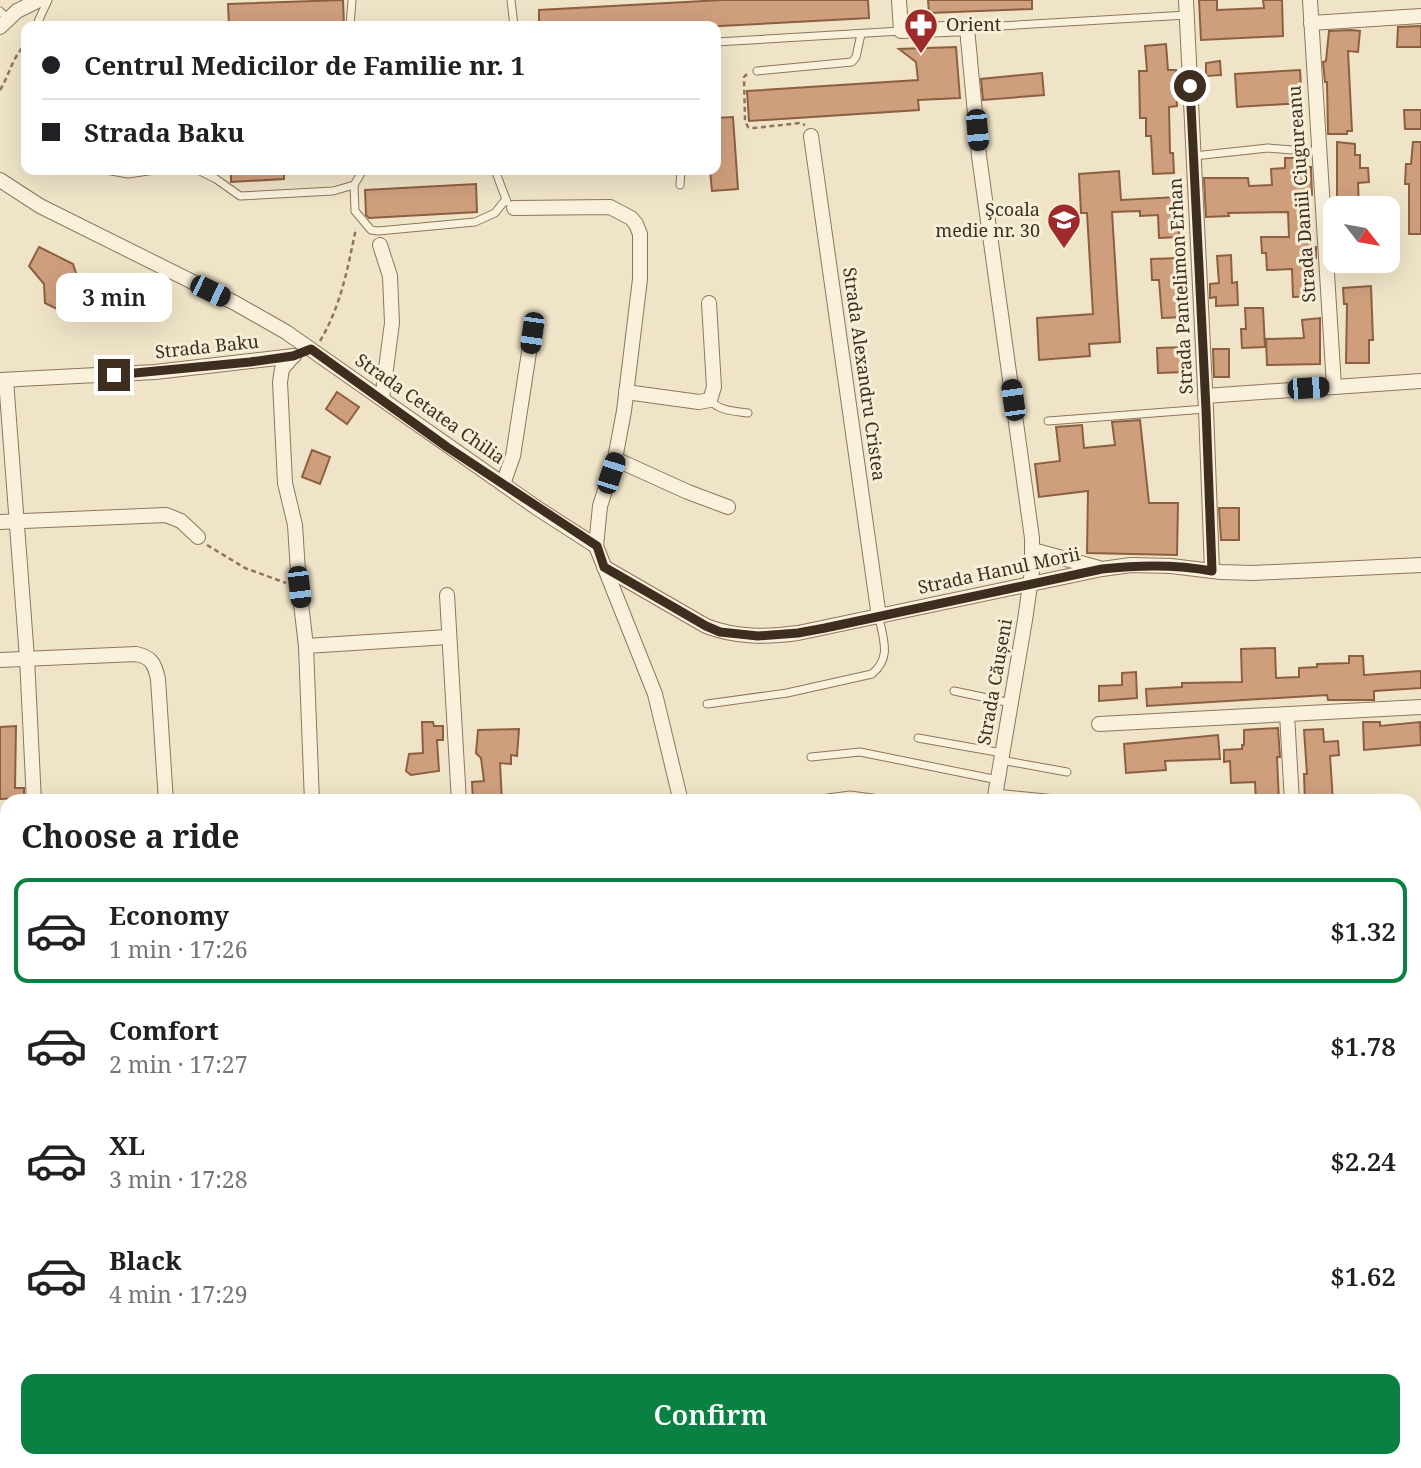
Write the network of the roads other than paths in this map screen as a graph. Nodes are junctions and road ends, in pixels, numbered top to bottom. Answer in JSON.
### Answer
{"nodes":[{"id":1,"x":48,"y":0,"type":"edge"},
{"id":2,"x":352,"y":0,"type":"edge"},
{"id":3,"x":511,"y":0,"type":"edge"},
{"id":4,"x":899,"y":0,"type":"edge"},
{"id":5,"x":1186,"y":0,"type":"edge"},
{"id":6,"x":1310,"y":0,"type":"edge"},
{"id":7,"x":30,"y":2,"type":"edge"},
{"id":8,"x":1186,"y":15,"type":"junction"},
{"id":9,"x":1421,"y":16,"type":"edge"},
{"id":10,"x":3,"y":19,"type":"edge"},
{"id":11,"x":38,"y":21,"type":"edge"},
{"id":12,"x":350,"y":21,"type":"edge"},
{"id":13,"x":513,"y":21,"type":"edge"},
{"id":14,"x":1311,"y":23,"type":"junction"},
{"id":15,"x":967,"y":28,"type":"junction"},
{"id":16,"x":901,"y":31,"type":"junction"},
{"id":17,"x":861,"y":34,"type":"junction"},
{"id":18,"x":721,"y":42,"type":"edge"},
{"id":19,"x":757,"y":71,"type":"road end"},
{"id":20,"x":811,"y":136,"type":"road end"},
{"id":21,"x":1319,"y":152,"type":"junction"},
{"id":22,"x":1194,"y":156,"type":"junction"},
{"id":23,"x":208,"y":175,"type":"edge"},
{"id":24,"x":360,"y":175,"type":"edge"},
{"id":25,"x":497,"y":175,"type":"edge"},
{"id":26,"x":681,"y":175,"type":"edge"},
{"id":27,"x":0,"y":180,"type":"edge"},
{"id":28,"x":354,"y":185,"type":"junction"},
{"id":29,"x":680,"y":185,"type":"dead end"},
{"id":30,"x":510,"y":204,"type":"junction"},
{"id":31,"x":380,"y":245,"type":"dead end"},
{"id":32,"x":709,"y":303,"type":"dead end"},
{"id":33,"x":532,"y":333,"type":"dead end"},
{"id":34,"x":312,"y":349,"type":"junction"},
{"id":35,"x":293,"y":356,"type":"junction"},
{"id":36,"x":3,"y":380,"type":"edge"},
{"id":37,"x":1421,"y":381,"type":"edge"},
{"id":38,"x":1334,"y":386,"type":"junction"},
{"id":39,"x":626,"y":392,"type":"junction"},
{"id":40,"x":382,"y":399,"type":"junction"},
{"id":41,"x":710,"y":400,"type":"junction"},
{"id":42,"x":1206,"y":403,"type":"junction"},
{"id":43,"x":748,"y":413,"type":"dead end"},
{"id":44,"x":1048,"y":421,"type":"dead end"},
{"id":45,"x":615,"y":459,"type":"junction"},
{"id":46,"x":503,"y":484,"type":"junction"},
{"id":47,"x":728,"y":507,"type":"dead end"},
{"id":48,"x":17,"y":521,"type":"junction"},
{"id":49,"x":0,"y":523,"type":"edge"},
{"id":50,"x":198,"y":537,"type":"road end"},
{"id":51,"x":597,"y":546,"type":"junction"},
{"id":52,"x":1033,"y":550,"type":"junction"},
{"id":53,"x":1421,"y":565,"type":"edge"},
{"id":54,"x":604,"y":567,"type":"junction"},
{"id":55,"x":1102,"y":569,"type":"junction"},
{"id":56,"x":1212,"y":571,"type":"junction"},
{"id":57,"x":1030,"y":584,"type":"junction"},
{"id":58,"x":447,"y":595,"type":"dead end"},
{"id":59,"x":879,"y":617,"type":"junction"},
{"id":60,"x":448,"y":637,"type":"junction"},
{"id":61,"x":306,"y":646,"type":"junction"},
{"id":62,"x":27,"y":658,"type":"junction"},
{"id":63,"x":0,"y":660,"type":"edge"},
{"id":64,"x":954,"y":691,"type":"dead end"},
{"id":65,"x":1012,"y":703,"type":"junction"},
{"id":66,"x":707,"y":704,"type":"dead end"},
{"id":67,"x":1421,"y":707,"type":"edge"},
{"id":68,"x":1287,"y":714,"type":"junction"},
{"id":69,"x":1099,"y":724,"type":"dead end"},
{"id":70,"x":918,"y":738,"type":"dead end"},
{"id":71,"x":811,"y":757,"type":"dead end"},
{"id":72,"x":1002,"y":757,"type":"junction"},
{"id":73,"x":1067,"y":772,"type":"dead end"},
{"id":74,"x":996,"y":791,"type":"edge"},
{"id":75,"x":34,"y":794,"type":"edge"},
{"id":76,"x":165,"y":794,"type":"edge"},
{"id":77,"x":312,"y":794,"type":"edge"},
{"id":78,"x":458,"y":794,"type":"edge"},
{"id":79,"x":679,"y":794,"type":"edge"},
{"id":80,"x":1021,"y":794,"type":"edge"},
{"id":81,"x":1292,"y":794,"type":"edge"}],
"edges":[{"from":1,"to":11,"type":"lane"},
{"from":2,"to":12,"type":"lane"},
{"from":3,"to":13,"type":"lane"},
{"from":4,"to":16,"type":"street"},
{"from":5,"to":8,"type":"street","name":"Strada Pantelimon Erhan"},
{"from":6,"to":14,"type":"street","name":"Strada Daniil Ciugureanu"},
{"from":7,"to":10,"type":"street"},
{"from":8,"to":15,"type":"lane"},
{"from":8,"to":22,"type":"street","name":"Strada Pantelimon Erhan"},
{"from":9,"to":14,"type":"street"},
{"from":14,"to":21,"type":"street","name":"Strada Daniil Ciugureanu"},
{"from":15,"to":16,"type":"street"},
{"from":15,"to":52,"type":"street","name":"Strada Căușeni"},
{"from":16,"to":17,"type":"lane"},
{"from":17,"to":18,"type":"lane"},
{"from":17,"to":19,"type":"lane"},
{"from":20,"to":59,"type":"street","name":"Strada Alexandru Cristea"},
{"from":21,"to":22,"type":"lane"},
{"from":21,"to":38,"type":"street","name":"Strada Daniil Ciugureanu"},
{"from":22,"to":42,"type":"street","name":"Strada Pantelimon Erhan"},
{"from":23,"to":28,"type":"lane"},
{"from":24,"to":28,"type":"lane"},
{"from":25,"to":30,"type":"lane"},
{"from":26,"to":29,"type":"lane"},
{"from":27,"to":34,"type":"street","name":"Strada Cetatea Chilia"},
{"from":28,"to":30,"type":"lane"},
{"from":30,"to":39,"type":"street"},
{"from":31,"to":40,"type":"street"},
{"from":32,"to":41,"type":"street"},
{"from":33,"to":46,"type":"street"},
{"from":34,"to":35,"type":"street","name":"Strada Baku"},
{"from":34,"to":40,"type":"street","name":"Strada Cetatea Chilia"},
{"from":35,"to":36,"type":"street","name":"Strada Baku"},
{"from":35,"to":61,"type":"street"},
{"from":36,"to":48,"type":"street"},
{"from":37,"to":38,"type":"street"},
{"from":38,"to":42,"type":"street"},
{"from":39,"to":41,"type":"street"},
{"from":39,"to":45,"type":"street"},
{"from":40,"to":46,"type":"street","name":"Strada Cetatea Chilia"},
{"from":41,"to":43,"type":"lane"},
{"from":42,"to":44,"type":"lane"},
{"from":42,"to":56,"type":"street","name":"Strada Pantelimon Erhan"},
{"from":45,"to":47,"type":"street"},
{"from":45,"to":51,"type":"street"},
{"from":46,"to":51,"type":"street","name":"Strada Cetatea Chilia"},
{"from":48,"to":49,"type":"street"},
{"from":48,"to":50,"type":"street"},
{"from":48,"to":62,"type":"street"},
{"from":51,"to":54,"type":"street"},
{"from":52,"to":55,"type":"street"},
{"from":52,"to":57,"type":"street","name":"Strada Căușeni"},
{"from":53,"to":56,"type":"street","name":"Strada Hanul Morii"},
{"from":54,"to":59,"type":"street","name":"Strada Hanul Morii"},
{"from":54,"to":79,"type":"street"},
{"from":55,"to":56,"type":"street","name":"Strada Hanul Morii"},
{"from":55,"to":57,"type":"street","name":"Strada Hanul Morii"},
{"from":57,"to":59,"type":"street","name":"Strada Hanul Morii"},
{"from":57,"to":65,"type":"street","name":"Strada Căușeni"},
{"from":58,"to":60,"type":"street"},
{"from":59,"to":66,"type":"lane"},
{"from":60,"to":61,"type":"street"},
{"from":60,"to":78,"type":"street"},
{"from":61,"to":77,"type":"street"},
{"from":62,"to":63,"type":"street"},
{"from":62,"to":75,"type":"street"},
{"from":62,"to":76,"type":"street"},
{"from":64,"to":65,"type":"lane"},
{"from":65,"to":72,"type":"street","name":"Strada Căușeni"},
{"from":67,"to":68,"type":"street"},
{"from":68,"to":69,"type":"street"},
{"from":68,"to":81,"type":"street"},
{"from":70,"to":72,"type":"lane"},
{"from":71,"to":74,"type":"lane"},
{"from":72,"to":73,"type":"lane"},
{"from":72,"to":74,"type":"street","name":"Strada Căușeni"},
{"from":74,"to":80,"type":"lane"}]}
